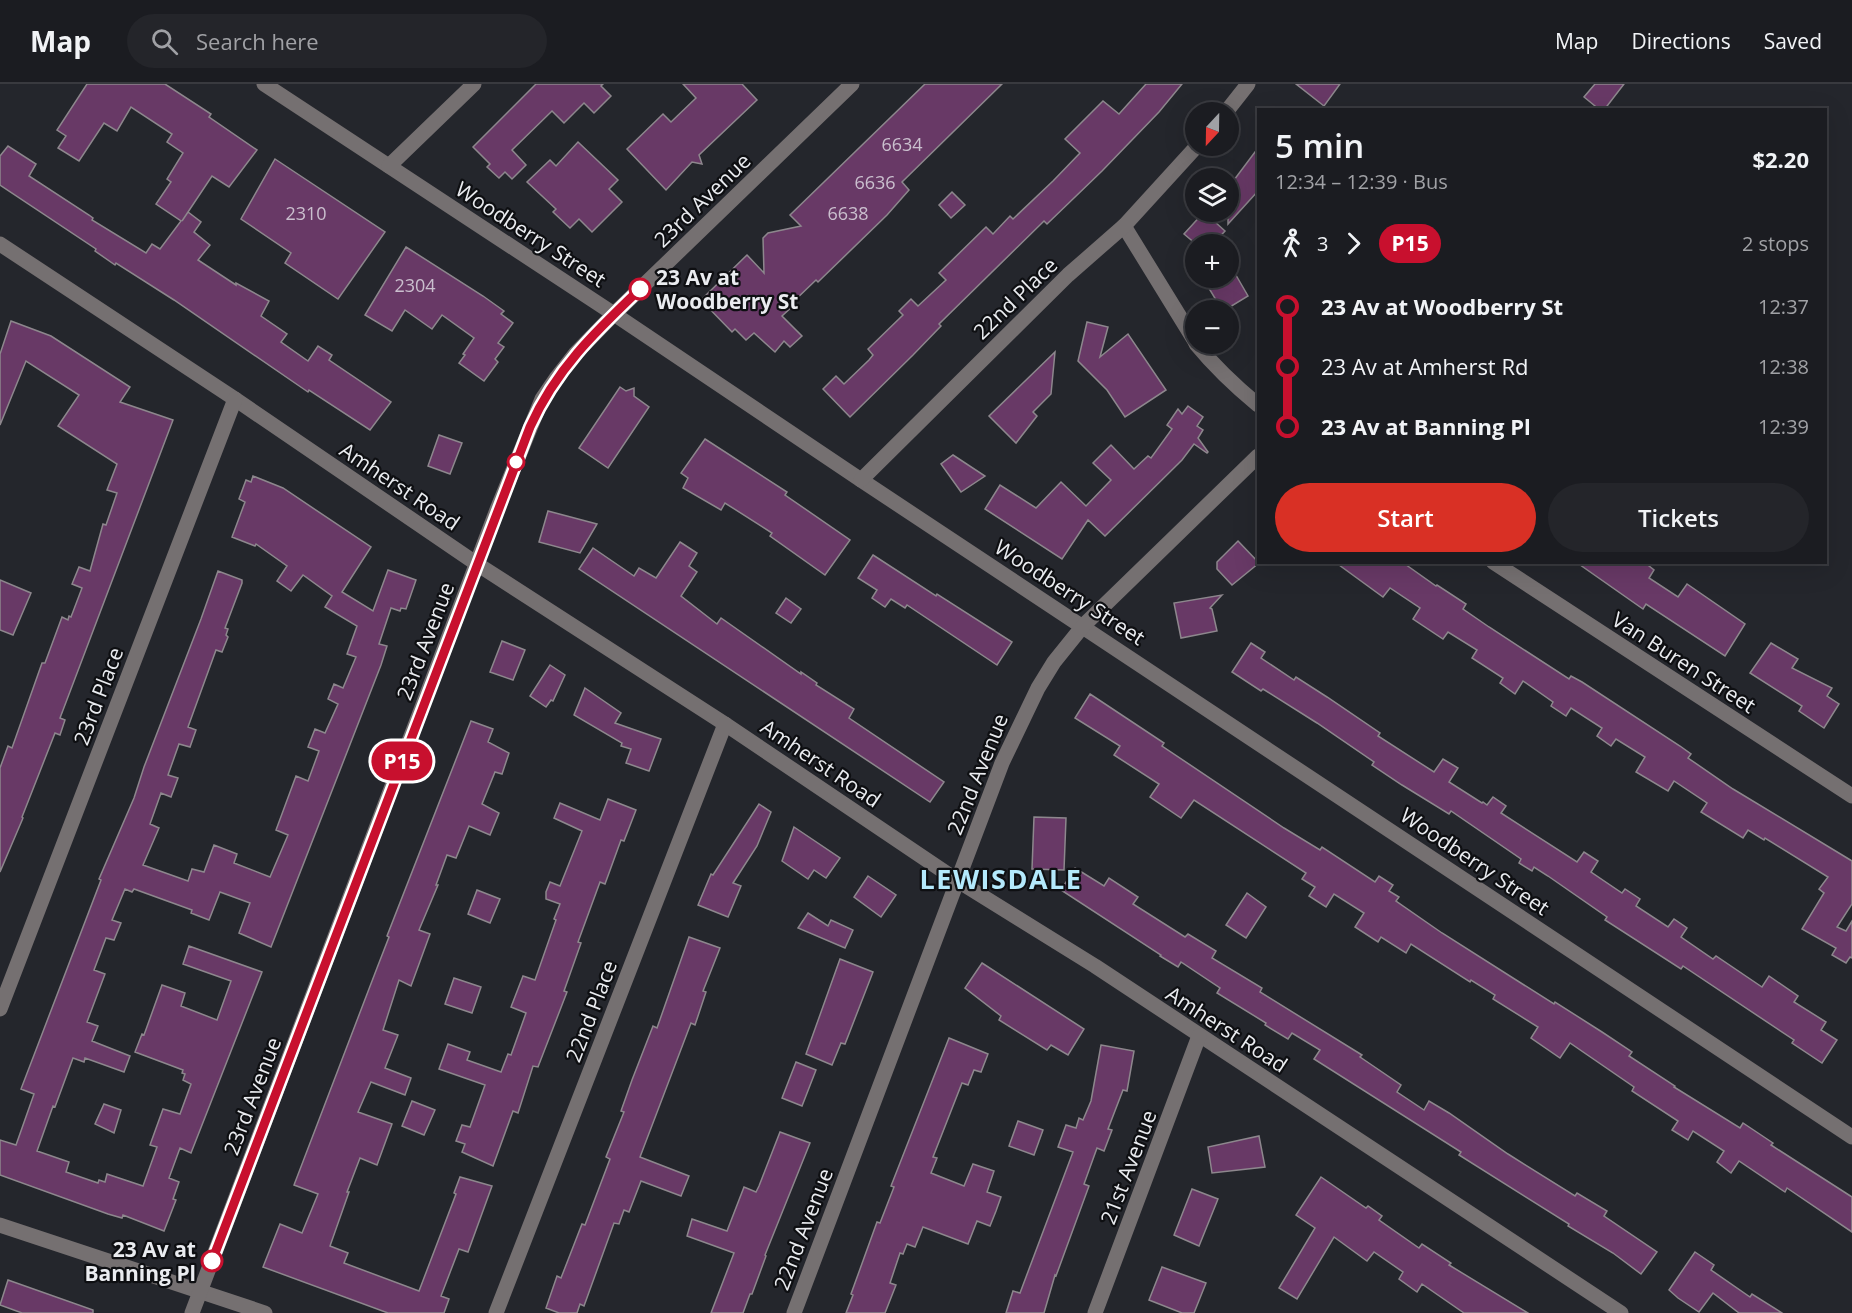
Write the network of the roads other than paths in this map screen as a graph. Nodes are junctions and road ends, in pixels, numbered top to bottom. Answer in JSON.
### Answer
{"nodes":[{"id":1,"x":264,"y":84,"type":"edge"},
{"id":2,"x":474,"y":84,"type":"edge"},
{"id":3,"x":852,"y":84,"type":"edge"},
{"id":4,"x":1248,"y":84,"type":"edge"},
{"id":5,"x":1234,"y":102,"type":"edge"},
{"id":6,"x":1188,"y":156,"type":"edge"},
{"id":7,"x":389,"y":166,"type":"junction"},
{"id":8,"x":1124,"y":226,"type":"junction"},
{"id":9,"x":0,"y":244,"type":"edge"},
{"id":10,"x":614,"y":314,"type":"junction"},
{"id":11,"x":1185,"y":325,"type":"edge"},
{"id":12,"x":1205,"y":354,"type":"edge"},
{"id":13,"x":235,"y":399,"type":"junction"},
{"id":14,"x":1257,"y":404,"type":"edge"},
{"id":15,"x":1257,"y":457,"type":"edge"},
{"id":16,"x":861,"y":480,"type":"junction"},
{"id":17,"x":477,"y":564,"type":"junction"},
{"id":18,"x":1496,"y":564,"type":"edge"},
{"id":19,"x":1083,"y":626,"type":"junction"},
{"id":20,"x":725,"y":724,"type":"junction"},
{"id":21,"x":1852,"y":796,"type":"edge"},
{"id":22,"x":958,"y":880,"type":"junction"},
{"id":23,"x":0,"y":1009,"type":"edge"},
{"id":24,"x":1199,"y":1036,"type":"junction"},
{"id":25,"x":1852,"y":1137,"type":"edge"},
{"id":26,"x":0,"y":1225,"type":"edge"},
{"id":27,"x":200,"y":1292,"type":"junction"},
{"id":28,"x":192,"y":1313,"type":"edge"},
{"id":29,"x":265,"y":1313,"type":"edge"},
{"id":30,"x":496,"y":1313,"type":"edge"},
{"id":31,"x":794,"y":1313,"type":"edge"},
{"id":32,"x":1095,"y":1313,"type":"edge"},
{"id":33,"x":1620,"y":1313,"type":"edge"}],
"edges":[{"from":1,"to":7,"type":"street","name":"Woodberry Street"},
{"from":2,"to":7,"type":"street"},
{"from":3,"to":10,"type":"street","name":"23rd Avenue"},
{"from":4,"to":5,"type":"street"},
{"from":6,"to":8,"type":"street","name":"22nd Place"},
{"from":7,"to":10,"type":"street","name":"Woodberry Street"},
{"from":8,"to":11,"type":"street"},
{"from":8,"to":16,"type":"street","name":"22nd Place"},
{"from":9,"to":13,"type":"street","name":"Amherst Road"},
{"from":10,"to":16,"type":"street","name":"Woodberry Street"},
{"from":10,"to":17,"type":"street","name":"23rd Avenue"},
{"from":12,"to":14,"type":"street"},
{"from":13,"to":17,"type":"street","name":"Amherst Road"},
{"from":13,"to":23,"type":"street","name":"23rd Place"},
{"from":15,"to":19,"type":"street","name":"22nd Avenue"},
{"from":16,"to":19,"type":"street","name":"Woodberry Street"},
{"from":17,"to":20,"type":"street","name":"Amherst Road"},
{"from":17,"to":27,"type":"street","name":"23rd Avenue"},
{"from":18,"to":21,"type":"street","name":"Van Buren Street"},
{"from":19,"to":22,"type":"street","name":"22nd Avenue"},
{"from":19,"to":25,"type":"street","name":"Woodberry Street"},
{"from":20,"to":22,"type":"street","name":"Amherst Road"},
{"from":20,"to":30,"type":"street","name":"22nd Place"},
{"from":22,"to":24,"type":"street","name":"Amherst Road"},
{"from":22,"to":31,"type":"street","name":"22nd Avenue"},
{"from":24,"to":32,"type":"street","name":"21st Avenue"},
{"from":24,"to":33,"type":"street","name":"Amherst Road"},
{"from":26,"to":27,"type":"street"},
{"from":27,"to":28,"type":"street","name":"23rd Avenue"},
{"from":27,"to":29,"type":"street"}]}
